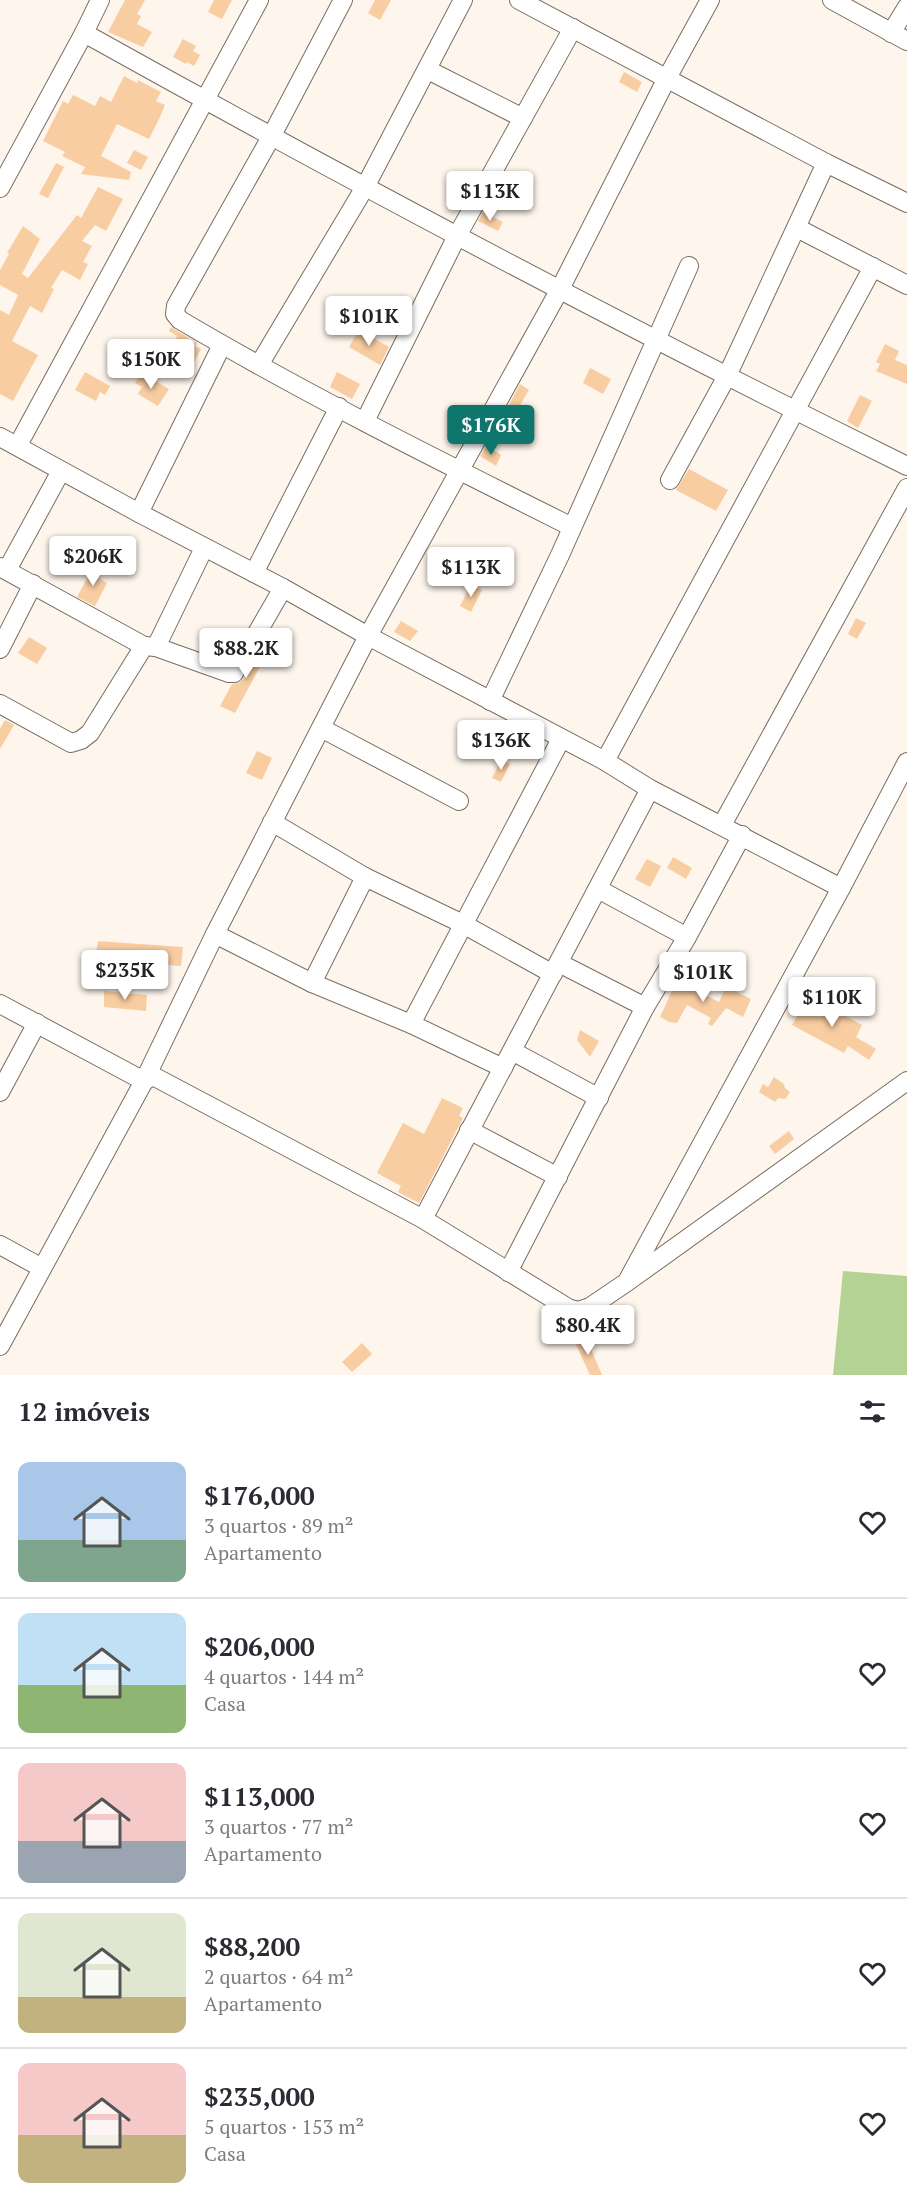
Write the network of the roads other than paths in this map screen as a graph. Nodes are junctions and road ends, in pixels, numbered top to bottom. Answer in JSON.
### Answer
{"nodes":[{"id":1,"x":259,"y":0,"type":"edge"},
{"id":2,"x":343,"y":0,"type":"edge"},
{"id":3,"x":463,"y":0,"type":"edge"},
{"id":4,"x":519,"y":0,"type":"edge"},
{"id":5,"x":710,"y":0,"type":"edge"},
{"id":6,"x":832,"y":0,"type":"edge"},
{"id":7,"x":95,"y":2,"type":"edge"},
{"id":8,"x":907,"y":7,"type":"edge"},
{"id":9,"x":573,"y":28,"type":"junction"},
{"id":10,"x":84,"y":33,"type":"junction"},
{"id":11,"x":899,"y":37,"type":"edge"},
{"id":12,"x":428,"y":70,"type":"junction"},
{"id":13,"x":667,"y":78,"type":"junction"},
{"id":14,"x":206,"y":101,"type":"junction"},
{"id":15,"x":523,"y":118,"type":"junction"},
{"id":16,"x":271,"y":137,"type":"junction"},
{"id":17,"x":826,"y":162,"type":"junction"},
{"id":18,"x":365,"y":187,"type":"junction"},
{"id":19,"x":0,"y":188,"type":"edge"},
{"id":20,"x":907,"y":203,"type":"edge"},
{"id":21,"x":796,"y":228,"type":"junction"},
{"id":22,"x":457,"y":236,"type":"junction"},
{"id":23,"x":689,"y":266,"type":"dead end"},
{"id":24,"x":873,"y":267,"type":"junction"},
{"id":25,"x":907,"y":285,"type":"edge"},
{"id":26,"x":560,"y":289,"type":"junction"},
{"id":27,"x":656,"y":338,"type":"junction"},
{"id":28,"x":222,"y":345,"type":"junction"},
{"id":29,"x":259,"y":365,"type":"junction"},
{"id":30,"x":727,"y":376,"type":"junction"},
{"id":31,"x":339,"y":407,"type":"junction"},
{"id":32,"x":795,"y":411,"type":"junction"},
{"id":33,"x":366,"y":421,"type":"junction"},
{"id":34,"x":0,"y":436,"type":"edge"},
{"id":35,"x":18,"y":445,"type":"junction"},
{"id":36,"x":907,"y":466,"type":"edge"},
{"id":37,"x":458,"y":470,"type":"junction"},
{"id":38,"x":62,"y":471,"type":"junction"},
{"id":39,"x":670,"y":480,"type":"dead end"},
{"id":40,"x":907,"y":488,"type":"edge"},
{"id":41,"x":139,"y":513,"type":"junction"},
{"id":42,"x":572,"y":527,"type":"junction"},
{"id":43,"x":204,"y":548,"type":"junction"},
{"id":44,"x":4,"y":568,"type":"edge"},
{"id":45,"x":254,"y":573,"type":"junction"},
{"id":46,"x":33,"y":584,"type":"junction"},
{"id":47,"x":283,"y":588,"type":"junction"},
{"id":48,"x":368,"y":636,"type":"junction"},
{"id":49,"x":150,"y":646,"type":"junction"},
{"id":50,"x":0,"y":649,"type":"edge"},
{"id":51,"x":490,"y":701,"type":"junction"},
{"id":52,"x":0,"y":704,"type":"edge"},
{"id":53,"x":321,"y":728,"type":"junction"},
{"id":54,"x":561,"y":739,"type":"junction"},
{"id":55,"x":605,"y":761,"type":"junction"},
{"id":56,"x":907,"y":762,"type":"edge"},
{"id":57,"x":650,"y":789,"type":"junction"},
{"id":58,"x":899,"y":795,"type":"edge"},
{"id":59,"x":459,"y":801,"type":"dead end"},
{"id":60,"x":272,"y":822,"type":"junction"},
{"id":61,"x":722,"y":825,"type":"junction"},
{"id":62,"x":742,"y":835,"type":"junction"},
{"id":63,"x":366,"y":877,"type":"junction"},
{"id":64,"x":842,"y":888,"type":"junction"},
{"id":65,"x":598,"y":889,"type":"junction"},
{"id":66,"x":462,"y":924,"type":"junction"},
{"id":67,"x":215,"y":934,"type":"junction"},
{"id":68,"x":687,"y":937,"type":"junction"},
{"id":69,"x":556,"y":969,"type":"junction"},
{"id":70,"x":312,"y":983,"type":"junction"},
{"id":71,"x":0,"y":1004,"type":"edge"},
{"id":72,"x":645,"y":1007,"type":"junction"},
{"id":73,"x":37,"y":1023,"type":"junction"},
{"id":74,"x":411,"y":1024,"type":"junction"},
{"id":75,"x":512,"y":1052,"type":"junction"},
{"id":76,"x":502,"y":1068,"type":"junction"},
{"id":77,"x":144,"y":1081,"type":"junction"},
{"id":78,"x":907,"y":1081,"type":"edge"},
{"id":79,"x":0,"y":1092,"type":"edge"},
{"id":80,"x":599,"y":1098,"type":"junction"},
{"id":81,"x":469,"y":1130,"type":"junction"},
{"id":82,"x":558,"y":1177,"type":"junction"},
{"id":83,"x":423,"y":1219,"type":"junction"},
{"id":84,"x":0,"y":1245,"type":"edge"},
{"id":85,"x":42,"y":1268,"type":"junction"},
{"id":86,"x":508,"y":1272,"type":"junction"},
{"id":87,"x":627,"y":1281,"type":"junction"},
{"id":88,"x":0,"y":1346,"type":"edge"}],
"edges":[{"from":1,"to":14,"type":"street"},
{"from":2,"to":16,"type":"street"},
{"from":3,"to":12,"type":"street"},
{"from":4,"to":9,"type":"street"},
{"from":5,"to":13,"type":"street"},
{"from":6,"to":11,"type":"street"},
{"from":7,"to":10,"type":"street"},
{"from":8,"to":11,"type":"street"},
{"from":9,"to":13,"type":"street"},
{"from":9,"to":15,"type":"street"},
{"from":10,"to":14,"type":"street"},
{"from":10,"to":19,"type":"street"},
{"from":12,"to":15,"type":"street"},
{"from":12,"to":18,"type":"street"},
{"from":13,"to":17,"type":"street"},
{"from":13,"to":26,"type":"street"},
{"from":14,"to":16,"type":"street"},
{"from":14,"to":35,"type":"street"},
{"from":15,"to":22,"type":"street"},
{"from":16,"to":18,"type":"street"},
{"from":16,"to":28,"type":"street"},
{"from":17,"to":20,"type":"street"},
{"from":17,"to":21,"type":"street"},
{"from":18,"to":22,"type":"street"},
{"from":18,"to":29,"type":"street"},
{"from":21,"to":24,"type":"street"},
{"from":21,"to":30,"type":"street"},
{"from":22,"to":26,"type":"street"},
{"from":22,"to":33,"type":"street"},
{"from":23,"to":27,"type":"street"},
{"from":24,"to":25,"type":"street"},
{"from":24,"to":32,"type":"street"},
{"from":26,"to":27,"type":"street"},
{"from":26,"to":37,"type":"street"},
{"from":27,"to":30,"type":"street"},
{"from":27,"to":42,"type":"street"},
{"from":28,"to":29,"type":"street"},
{"from":28,"to":41,"type":"street"},
{"from":29,"to":31,"type":"street"},
{"from":30,"to":32,"type":"street"},
{"from":30,"to":39,"type":"street"},
{"from":31,"to":33,"type":"street"},
{"from":31,"to":45,"type":"street"},
{"from":32,"to":36,"type":"street"},
{"from":32,"to":55,"type":"street"},
{"from":33,"to":37,"type":"street"},
{"from":34,"to":35,"type":"street"},
{"from":35,"to":38,"type":"street"},
{"from":37,"to":42,"type":"street"},
{"from":37,"to":48,"type":"street"},
{"from":38,"to":41,"type":"street"},
{"from":38,"to":44,"type":"street"},
{"from":40,"to":61,"type":"street"},
{"from":41,"to":43,"type":"street"},
{"from":42,"to":51,"type":"street"},
{"from":43,"to":45,"type":"street"},
{"from":43,"to":49,"type":"street"},
{"from":44,"to":46,"type":"street"},
{"from":45,"to":47,"type":"street"},
{"from":46,"to":49,"type":"street"},
{"from":46,"to":50,"type":"street"},
{"from":47,"to":48,"type":"street"},
{"from":47,"to":49,"type":"street"},
{"from":48,"to":51,"type":"street"},
{"from":48,"to":53,"type":"street"},
{"from":49,"to":52,"type":"street"},
{"from":51,"to":54,"type":"street"},
{"from":53,"to":59,"type":"street"},
{"from":53,"to":60,"type":"street"},
{"from":54,"to":55,"type":"street"},
{"from":54,"to":66,"type":"street"},
{"from":55,"to":57,"type":"street"},
{"from":56,"to":58,"type":"street"},
{"from":57,"to":61,"type":"street"},
{"from":57,"to":65,"type":"street"},
{"from":58,"to":64,"type":"street"},
{"from":60,"to":63,"type":"street"},
{"from":60,"to":67,"type":"street"},
{"from":61,"to":62,"type":"street"},
{"from":62,"to":64,"type":"street"},
{"from":62,"to":68,"type":"street"},
{"from":63,"to":66,"type":"street"},
{"from":63,"to":70,"type":"street"},
{"from":64,"to":87,"type":"street"},
{"from":65,"to":68,"type":"street"},
{"from":65,"to":69,"type":"street"},
{"from":66,"to":69,"type":"street"},
{"from":66,"to":74,"type":"street"},
{"from":67,"to":70,"type":"street"},
{"from":67,"to":77,"type":"street"},
{"from":68,"to":72,"type":"street"},
{"from":69,"to":72,"type":"street"},
{"from":69,"to":75,"type":"street"},
{"from":70,"to":74,"type":"street"},
{"from":71,"to":73,"type":"street"},
{"from":72,"to":80,"type":"street"},
{"from":73,"to":77,"type":"street"},
{"from":73,"to":79,"type":"street"},
{"from":74,"to":76,"type":"street"},
{"from":75,"to":76,"type":"street"},
{"from":75,"to":80,"type":"street"},
{"from":76,"to":81,"type":"street"},
{"from":77,"to":83,"type":"street"},
{"from":77,"to":85,"type":"street"},
{"from":78,"to":87,"type":"street"},
{"from":80,"to":82,"type":"street"},
{"from":81,"to":82,"type":"street"},
{"from":81,"to":83,"type":"street"},
{"from":82,"to":86,"type":"street"},
{"from":83,"to":86,"type":"street"},
{"from":84,"to":85,"type":"street"},
{"from":85,"to":88,"type":"street"},
{"from":86,"to":87,"type":"street"}]}
